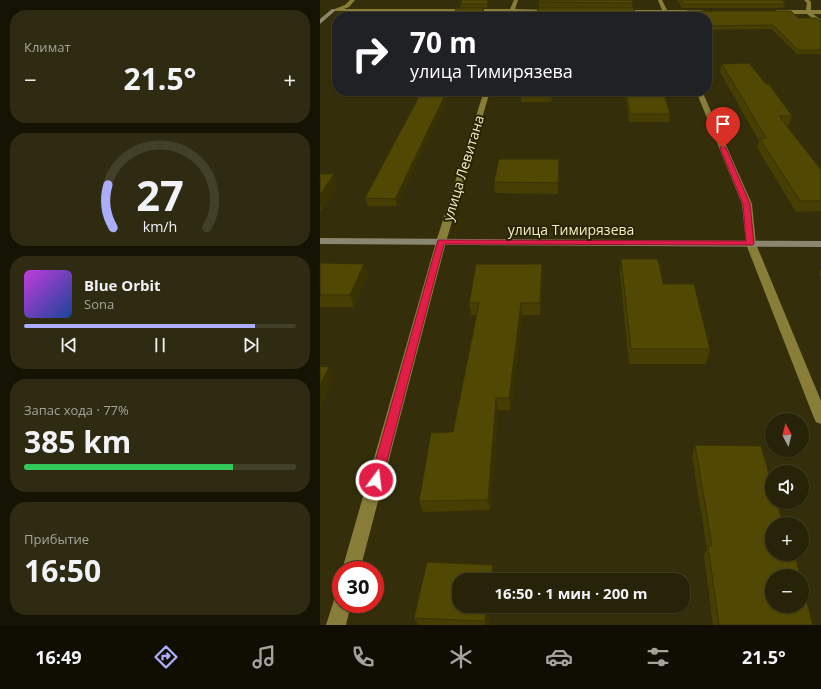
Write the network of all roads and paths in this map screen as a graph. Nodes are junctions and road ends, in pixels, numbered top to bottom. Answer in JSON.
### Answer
{"nodes":[{"id":1,"x":353,"y":0,"type":"edge"},
{"id":2,"x":516,"y":0,"type":"edge"},
{"id":3,"x":660,"y":0,"type":"edge"},
{"id":4,"x":806,"y":0,"type":"edge"},
{"id":5,"x":327,"y":10,"type":"dead end"},
{"id":6,"x":334,"y":10,"type":"junction"},
{"id":7,"x":511,"y":11,"type":"junction"},
{"id":8,"x":558,"y":11,"type":"edge"},
{"id":9,"x":666,"y":12,"type":"edge"},
{"id":10,"x":769,"y":12,"type":"edge"},
{"id":11,"x":808,"y":12,"type":"junction"},
{"id":12,"x":821,"y":12,"type":"edge"},
{"id":13,"x":320,"y":22,"type":"edge"},
{"id":14,"x":821,"y":22,"type":"edge"},
{"id":15,"x":485,"y":96,"type":"edge"},
{"id":16,"x":701,"y":96,"type":"edge"},
{"id":17,"x":320,"y":241,"type":"edge"},
{"id":18,"x":441,"y":242,"type":"junction"},
{"id":19,"x":750,"y":244,"type":"junction"},
{"id":20,"x":821,"y":244,"type":"edge"},
{"id":21,"x":821,"y":418,"type":"edge"},
{"id":22,"x":353,"y":561,"type":"edge"},
{"id":23,"x":339,"y":613,"type":"edge"},
{"id":24,"x":336,"y":625,"type":"edge"}],
"edges":[{"from":1,"to":6,"type":"street"},
{"from":2,"to":7,"type":"street"},
{"from":3,"to":9,"type":"street"},
{"from":4,"to":11,"type":"street"},
{"from":5,"to":6,"type":"street"},
{"from":6,"to":7,"type":"street"},
{"from":6,"to":13,"type":"street"},
{"from":7,"to":8,"type":"street"},
{"from":10,"to":11,"type":"street"},
{"from":11,"to":12,"type":"street"},
{"from":11,"to":14,"type":"street"},
{"from":15,"to":18,"type":"street","name":"улица Левитана"},
{"from":16,"to":19,"type":"street"},
{"from":17,"to":18,"type":"street","name":"улица Тимирязева"},
{"from":18,"to":19,"type":"street","name":"улица Тимирязева"},
{"from":18,"to":22,"type":"street","name":"улица Левитана"},
{"from":19,"to":20,"type":"street","name":"улица Тимирязева"},
{"from":19,"to":21,"type":"street"},
{"from":23,"to":24,"type":"street"}]}
